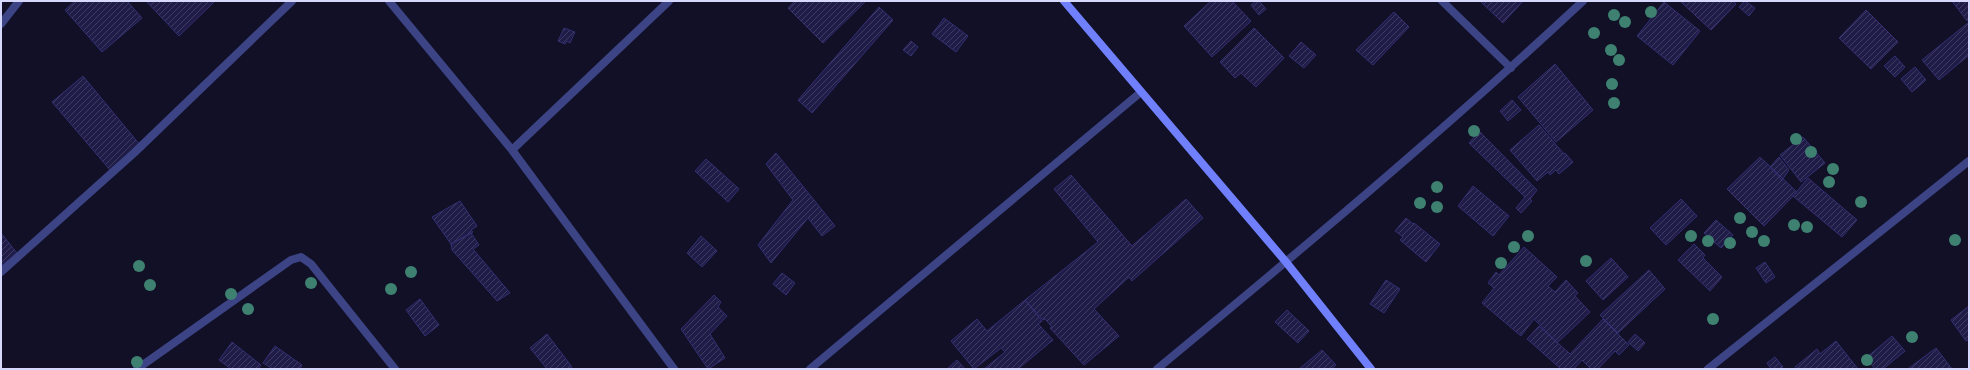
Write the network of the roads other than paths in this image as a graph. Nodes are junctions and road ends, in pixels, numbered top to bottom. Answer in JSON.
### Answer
{"nodes":[{"id":1,"x":19,"y":1,"type":"edge"},
{"id":2,"x":292,"y":1,"type":"edge"},
{"id":3,"x":389,"y":1,"type":"edge"},
{"id":4,"x":669,"y":1,"type":"edge"},
{"id":5,"x":1064,"y":1,"type":"edge"},
{"id":6,"x":1442,"y":1,"type":"edge"},
{"id":7,"x":1583,"y":1,"type":"edge"},
{"id":8,"x":1,"y":24,"type":"edge"},
{"id":9,"x":1511,"y":68,"type":"junction"},
{"id":10,"x":1141,"y":92,"type":"junction"},
{"id":11,"x":512,"y":150,"type":"junction"},
{"id":12,"x":1969,"y":162,"type":"edge"},
{"id":13,"x":1286,"y":262,"type":"junction"},
{"id":14,"x":1,"y":272,"type":"edge"},
{"id":15,"x":137,"y":369,"type":"edge"},
{"id":16,"x":395,"y":369,"type":"edge"},
{"id":17,"x":674,"y":369,"type":"edge"},
{"id":18,"x":810,"y":369,"type":"edge"},
{"id":19,"x":1157,"y":369,"type":"edge"},
{"id":20,"x":1371,"y":369,"type":"edge"},
{"id":21,"x":1708,"y":369,"type":"edge"}],
"edges":[{"from":1,"to":8,"type":"street"},
{"from":2,"to":14,"type":"street"},
{"from":3,"to":11,"type":"street"},
{"from":4,"to":11,"type":"street"},
{"from":5,"to":10,"type":"main road"},
{"from":6,"to":9,"type":"street"},
{"from":7,"to":9,"type":"street"},
{"from":9,"to":13,"type":"street"},
{"from":10,"to":13,"type":"main road"},
{"from":10,"to":18,"type":"street"},
{"from":11,"to":17,"type":"street"},
{"from":12,"to":21,"type":"street"},
{"from":13,"to":19,"type":"street"},
{"from":13,"to":20,"type":"main road"},
{"from":15,"to":16,"type":"street"}]}
